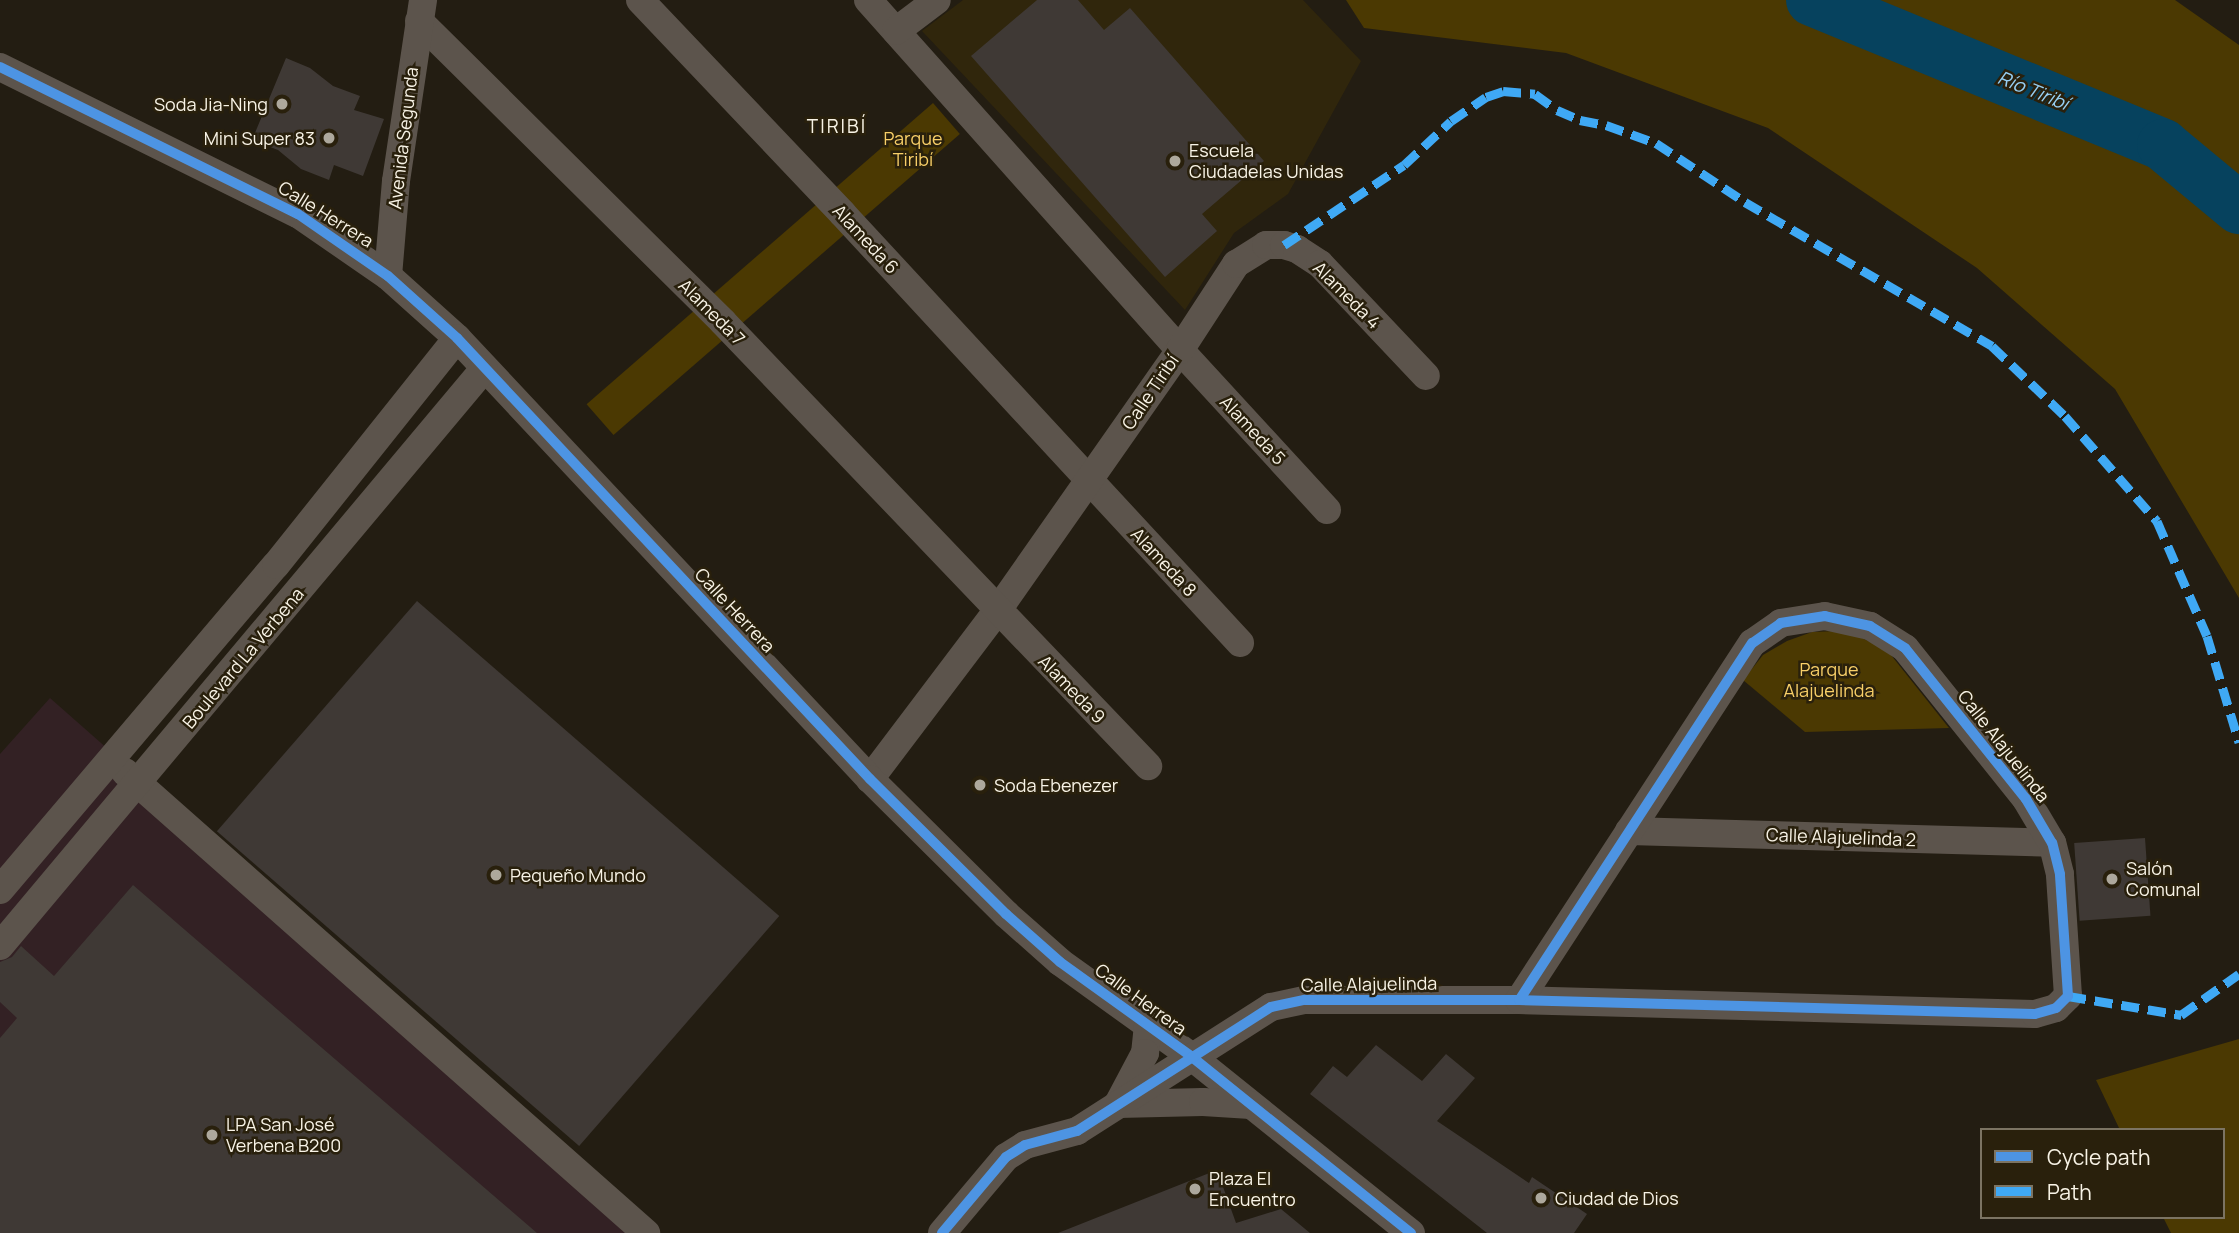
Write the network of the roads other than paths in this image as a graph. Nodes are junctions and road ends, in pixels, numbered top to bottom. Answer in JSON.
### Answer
{"nodes":[{"id":1,"x":640,"y":0,"type":"edge"},
{"id":2,"x":868,"y":0,"type":"edge"},
{"id":3,"x":937,"y":0,"type":"edge"},
{"id":4,"x":421,"y":10,"type":"edge"},
{"id":5,"x":896,"y":31,"type":"junction"},
{"id":6,"x":0,"y":66,"type":"edge"},
{"id":7,"x":388,"y":276,"type":"junction"},
{"id":8,"x":457,"y":338,"type":"junction"},
{"id":9,"x":1180,"y":350,"type":"junction"},
{"id":10,"x":484,"y":369,"type":"junction"},
{"id":11,"x":1426,"y":376,"type":"dead end"},
{"id":12,"x":1088,"y":481,"type":"junction"},
{"id":13,"x":1326,"y":510,"type":"dead end"},
{"id":14,"x":276,"y":565,"type":"junction"},
{"id":15,"x":304,"y":585,"type":"junction"},
{"id":16,"x":997,"y":611,"type":"junction"},
{"id":17,"x":1240,"y":643,"type":"dead end"},
{"id":18,"x":111,"y":758,"type":"junction"},
{"id":19,"x":1148,"y":766,"type":"dead end"},
{"id":20,"x":870,"y":779,"type":"junction"},
{"id":21,"x":138,"y":784,"type":"junction"},
{"id":22,"x":1629,"y":831,"type":"junction"},
{"id":23,"x":2052,"y":843,"type":"junction"},
{"id":24,"x":0,"y":890,"type":"edge"},
{"id":25,"x":0,"y":946,"type":"edge"},
{"id":26,"x":1519,"y":1000,"type":"junction"},
{"id":27,"x":1148,"y":1025,"type":"junction"},
{"id":28,"x":1192,"y":1057,"type":"junction"},
{"id":29,"x":1118,"y":1104,"type":"junction"},
{"id":30,"x":1251,"y":1105,"type":"junction"},
{"id":31,"x":646,"y":1233,"type":"edge"},
{"id":32,"x":942,"y":1233,"type":"edge"},
{"id":33,"x":1411,"y":1233,"type":"edge"}],
"edges":[{"from":1,"to":12,"type":"street","name":"Alameda 6"},
{"from":2,"to":5,"type":"street","name":"Calle Tiribí"},
{"from":3,"to":5,"type":"street"},
{"from":4,"to":7,"type":"street","name":"Avenida Segunda"},
{"from":4,"to":16,"type":"street","name":"Alameda 7"},
{"from":5,"to":9,"type":"street","name":"Calle Tiribí"},
{"from":6,"to":7,"type":"street","name":"Calle Herrera"},
{"from":7,"to":8,"type":"street","name":"Calle Herrera"},
{"from":8,"to":10,"type":"street","name":"Calle Herrera"},
{"from":8,"to":14,"type":"street","name":"Boulevard La Verbena"},
{"from":9,"to":11,"type":"street","name":"Alameda 4"},
{"from":9,"to":12,"type":"street","name":"Calle Tiribí"},
{"from":9,"to":13,"type":"street","name":"Alameda 5"},
{"from":10,"to":15,"type":"street","name":"Boulevard La Verbena"},
{"from":10,"to":20,"type":"street","name":"Calle Herrera"},
{"from":12,"to":16,"type":"street","name":"Calle Tiribí"},
{"from":12,"to":17,"type":"street","name":"Alameda 8"},
{"from":14,"to":15,"type":"street"},
{"from":14,"to":18,"type":"street","name":"Boulevard La Verbena"},
{"from":15,"to":21,"type":"street","name":"Boulevard La Verbena"},
{"from":16,"to":19,"type":"street","name":"Alameda 9"},
{"from":16,"to":20,"type":"street","name":"Calle Tiribí"},
{"from":18,"to":21,"type":"street"},
{"from":18,"to":24,"type":"street","name":"Boulevard La Verbena"},
{"from":20,"to":27,"type":"street","name":"Calle Herrera"},
{"from":21,"to":25,"type":"street","name":"Boulevard La Verbena"},
{"from":21,"to":31,"type":"street"},
{"from":22,"to":23,"type":"street","name":"Calle Alajuelinda 2"},
{"from":22,"to":23,"type":"street","name":"Calle Alajuelinda"},
{"from":22,"to":26,"type":"street","name":"Calle Alajuelinda"},
{"from":23,"to":26,"type":"street","name":"Calle Alajuelinda"},
{"from":26,"to":28,"type":"street","name":"Calle Alajuelinda"},
{"from":27,"to":28,"type":"street","name":"Calle Herrera"},
{"from":27,"to":29,"type":"street"},
{"from":28,"to":29,"type":"street","name":"Calle Alajuelinda"},
{"from":28,"to":30,"type":"street","name":"Calle Herrera"},
{"from":29,"to":30,"type":"street"},
{"from":29,"to":32,"type":"street","name":"Calle Alajuelinda"},
{"from":30,"to":33,"type":"street","name":"Calle Herrera"}]}
